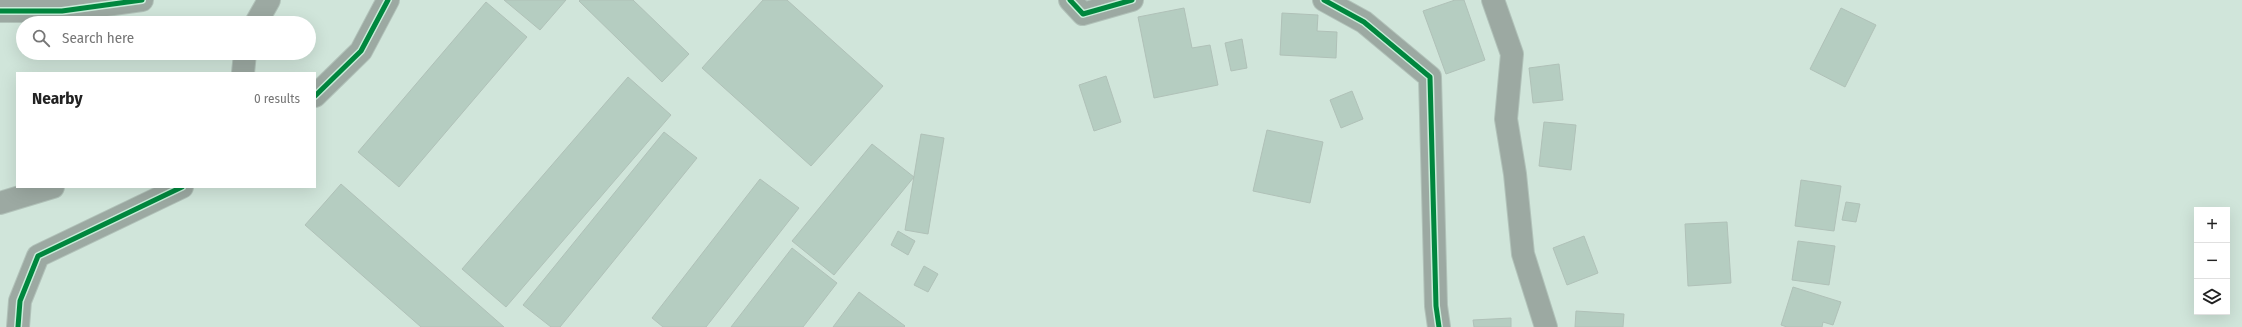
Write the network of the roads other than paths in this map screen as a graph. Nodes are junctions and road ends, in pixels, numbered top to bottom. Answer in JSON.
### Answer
{"nodes":[{"id":1,"x":142,"y":0,"type":"edge"},
{"id":2,"x":269,"y":0,"type":"edge"},
{"id":3,"x":388,"y":0,"type":"edge"},
{"id":4,"x":1070,"y":0,"type":"edge"},
{"id":5,"x":1132,"y":0,"type":"edge"},
{"id":6,"x":1324,"y":0,"type":"edge"},
{"id":7,"x":1493,"y":0,"type":"edge"},
{"id":8,"x":64,"y":5,"type":"edge"},
{"id":9,"x":0,"y":10,"type":"edge"},
{"id":10,"x":260,"y":16,"type":"edge"},
{"id":11,"x":244,"y":60,"type":"edge"},
{"id":12,"x":243,"y":72,"type":"edge"},
{"id":13,"x":316,"y":95,"type":"edge"},
{"id":14,"x":50,"y":188,"type":"edge"},
{"id":15,"x":180,"y":188,"type":"edge"},
{"id":16,"x":0,"y":203,"type":"edge"},
{"id":17,"x":18,"y":327,"type":"edge"},
{"id":18,"x":1439,"y":327,"type":"edge"},
{"id":19,"x":1546,"y":327,"type":"edge"}],
"edges":[{"from":1,"to":8,"type":"street"},
{"from":2,"to":10,"type":"street"},
{"from":3,"to":13,"type":"street"},
{"from":4,"to":5,"type":"street"},
{"from":6,"to":18,"type":"street"},
{"from":7,"to":19,"type":"street"},
{"from":8,"to":9,"type":"street"},
{"from":11,"to":12,"type":"street"},
{"from":14,"to":16,"type":"street"},
{"from":15,"to":17,"type":"street"}]}
